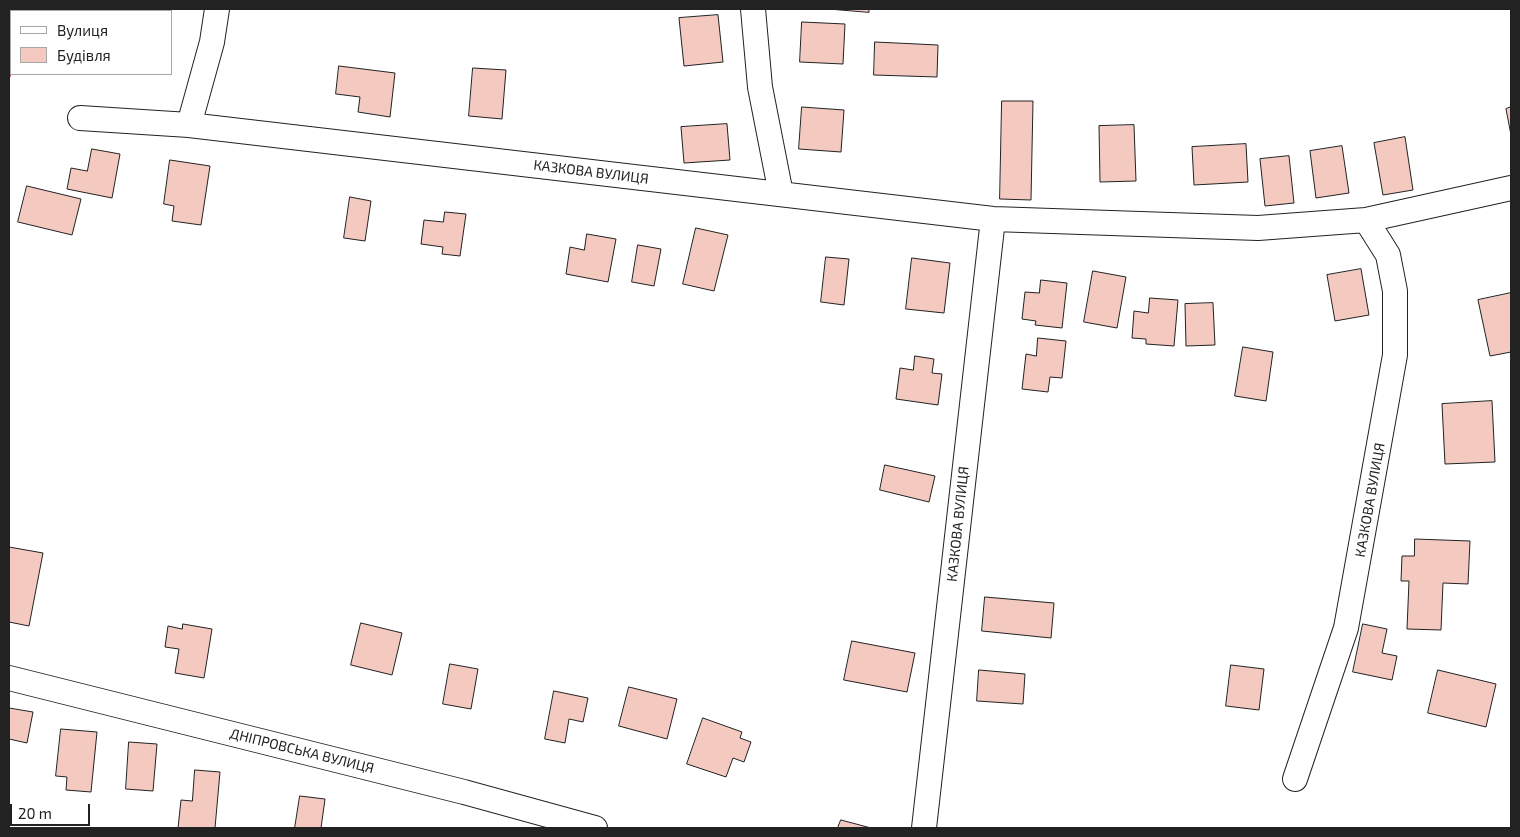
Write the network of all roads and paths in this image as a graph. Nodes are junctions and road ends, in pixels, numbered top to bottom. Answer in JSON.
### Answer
{"nodes":[{"id":1,"x":217,"y":9,"type":"edge"},
{"id":2,"x":753,"y":9,"type":"edge"},
{"id":3,"x":80,"y":118,"type":"dead end"},
{"id":4,"x":189,"y":125,"type":"junction"},
{"id":5,"x":1511,"y":188,"type":"edge"},
{"id":6,"x":781,"y":194,"type":"junction"},
{"id":7,"x":993,"y":219,"type":"junction"},
{"id":8,"x":1366,"y":220,"type":"junction"},
{"id":9,"x":9,"y":678,"type":"edge"},
{"id":10,"x":1295,"y":779,"type":"dead end"},
{"id":11,"x":595,"y":828,"type":"edge"},
{"id":12,"x":924,"y":828,"type":"edge"}],
"edges":[{"from":1,"to":4,"type":"street"},
{"from":2,"to":6,"type":"street"},
{"from":3,"to":4,"type":"street","name":"КАЗКОВА ВУЛИЦЯ"},
{"from":4,"to":6,"type":"street","name":"КАЗКОВА ВУЛИЦЯ"},
{"from":5,"to":8,"type":"street","name":"КАЗКОВА ВУЛИЦЯ"},
{"from":6,"to":7,"type":"street","name":"КАЗКОВА ВУЛИЦЯ"},
{"from":7,"to":8,"type":"street","name":"КАЗКОВА ВУЛИЦЯ"},
{"from":7,"to":12,"type":"street","name":"КАЗКОВА ВУЛИЦЯ"},
{"from":8,"to":10,"type":"street","name":"КАЗКОВА ВУЛИЦЯ"},
{"from":9,"to":11,"type":"street","name":"ДНІПРОВСЬКА ВУЛИЦЯ"}]}
